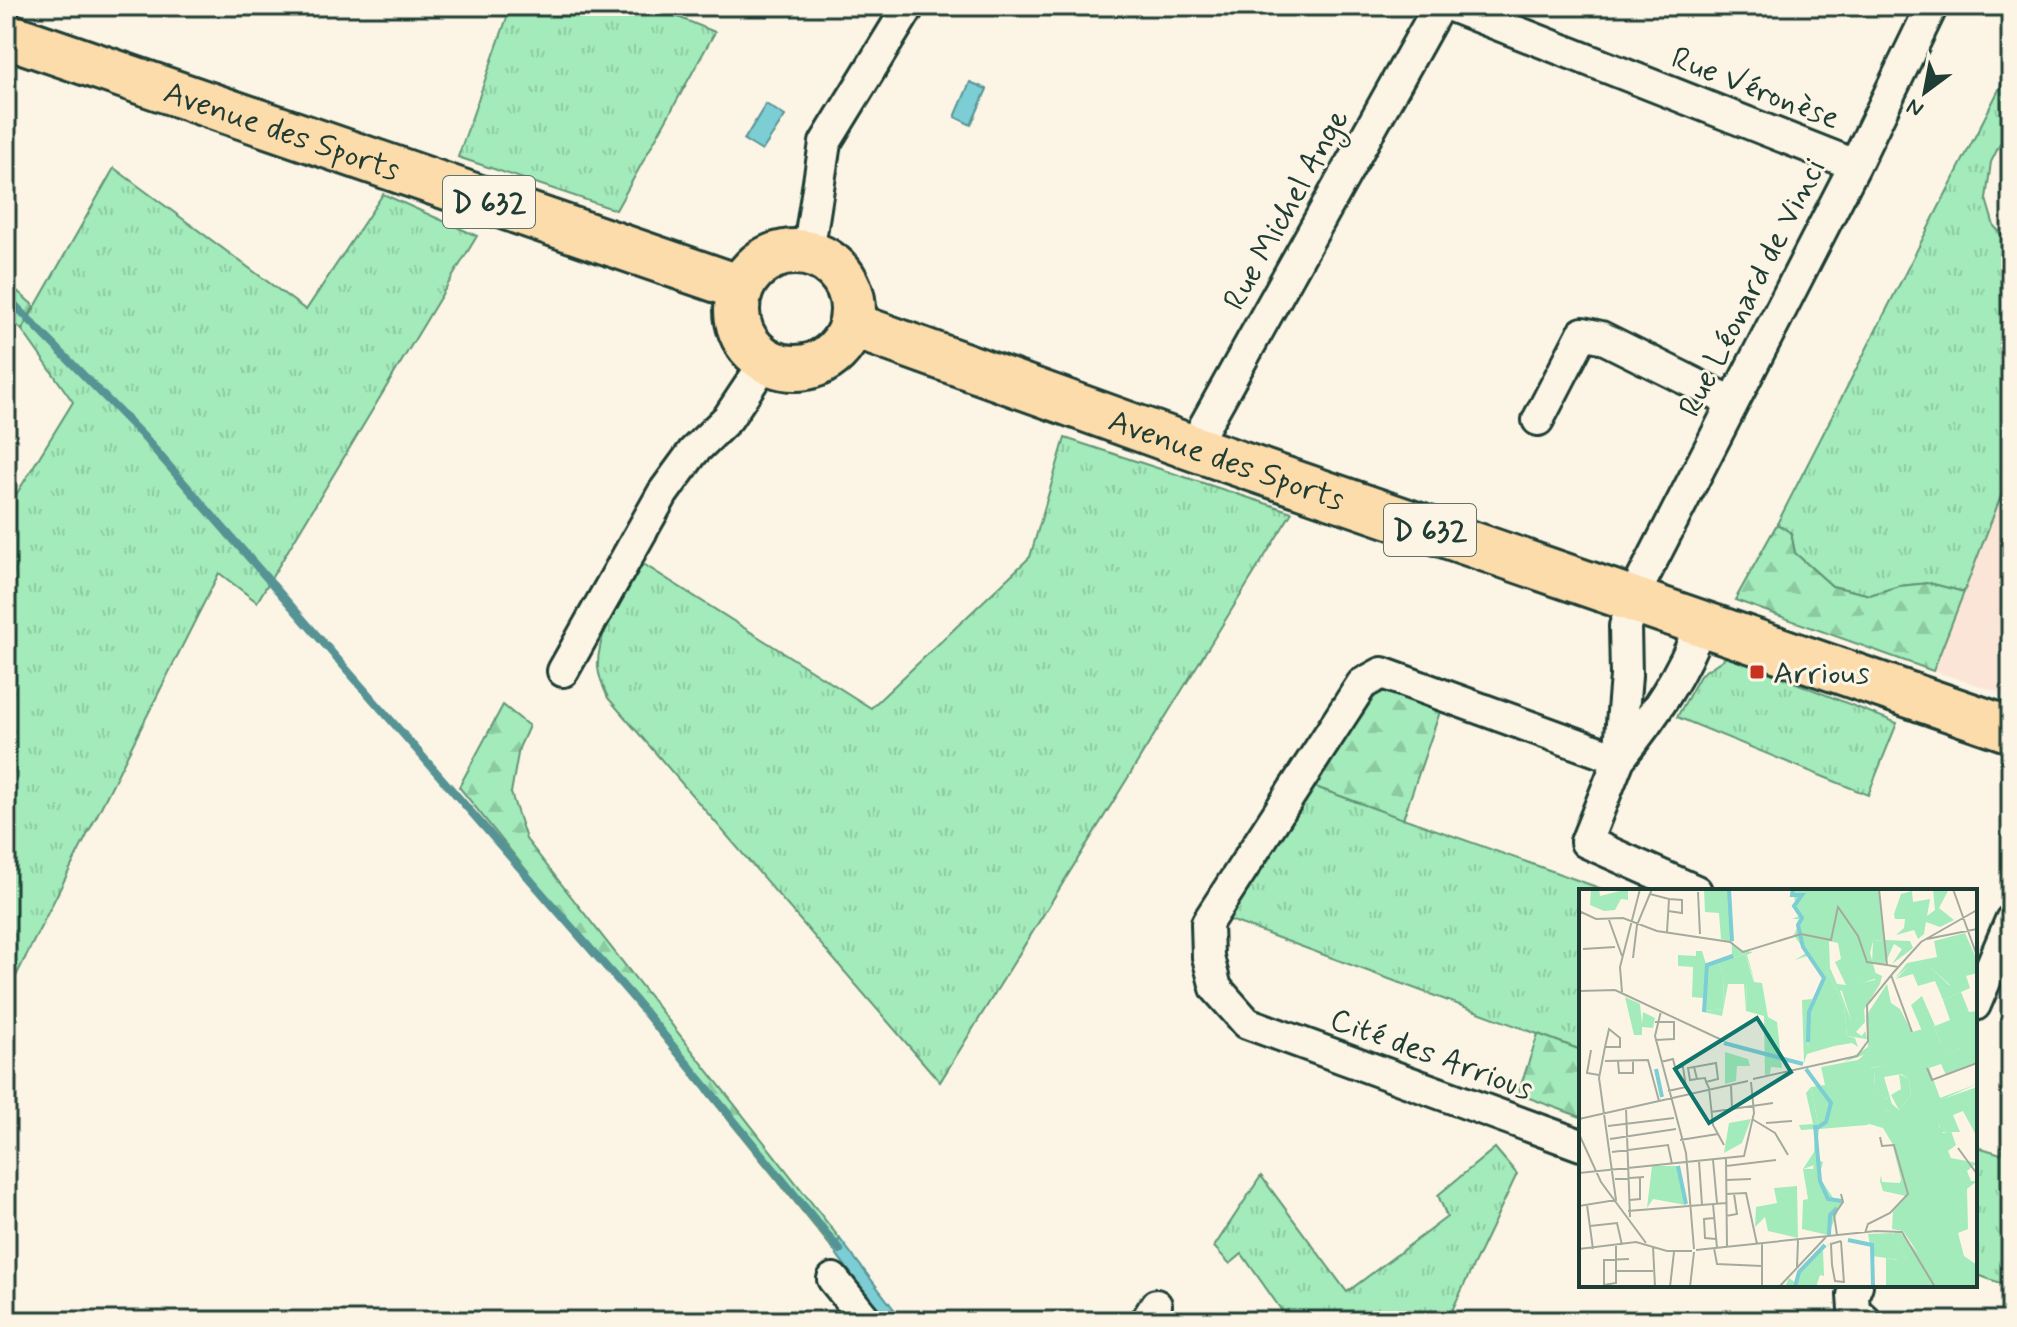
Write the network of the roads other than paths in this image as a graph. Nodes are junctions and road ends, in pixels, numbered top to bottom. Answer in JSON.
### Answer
{"nodes":[{"id":1,"x":909,"y":6,"type":"edge"},
{"id":2,"x":1439,"y":6,"type":"edge"},
{"id":3,"x":1451,"y":6,"type":"edge"},
{"id":4,"x":1932,"y":6,"type":"edge"},
{"id":5,"x":6,"y":35,"type":"edge"},
{"id":6,"x":1855,"y":165,"type":"junction"},
{"id":7,"x":808,"y":253,"type":"junction"},
{"id":8,"x":741,"y":288,"type":"junction"},
{"id":9,"x":852,"y":325,"type":"junction"},
{"id":10,"x":766,"y":361,"type":"junction"},
{"id":11,"x":1732,"y":402,"type":"junction"},
{"id":12,"x":1538,"y":420,"type":"dead end"},
{"id":13,"x":1196,"y":449,"type":"junction"},
{"id":14,"x":1633,"y":600,"type":"junction"},
{"id":15,"x":1701,"y":623,"type":"junction"},
{"id":16,"x":563,"y":671,"type":"dead end"},
{"id":17,"x":2011,"y":730,"type":"edge"},
{"id":18,"x":1619,"y":759,"type":"junction"},
{"id":19,"x":1692,"y":889,"type":"edge"},
{"id":20,"x":2011,"y":920,"type":"edge"},
{"id":21,"x":1977,"y":1000,"type":"edge"},
{"id":22,"x":1579,"y":1144,"type":"edge"},
{"id":23,"x":833,"y":1279,"type":"dead end"},
{"id":24,"x":1856,"y":1287,"type":"edge"},
{"id":25,"x":867,"y":1321,"type":"edge"},
{"id":26,"x":1866,"y":1321,"type":"edge"}],
"edges":[{"from":1,"to":7,"type":"street"},
{"from":2,"to":13,"type":"street","name":"Rue Michel Ange"},
{"from":3,"to":6,"type":"street","name":"Rue Véronèse"},
{"from":4,"to":6,"type":"street","name":"Rue Léonard de Vinci"},
{"from":5,"to":8,"type":"main road","name":"Avenue des Sports","number":"D 632"},
{"from":6,"to":11,"type":"street","name":"Rue Léonard de Vinci"},
{"from":7,"to":8,"type":"main road"},
{"from":7,"to":9,"type":"main road"},
{"from":8,"to":10,"type":"main road"},
{"from":9,"to":10,"type":"main road"},
{"from":9,"to":13,"type":"main road","name":"Avenue des Sports","number":"D 632"},
{"from":10,"to":16,"type":"street"},
{"from":11,"to":12,"type":"street"},
{"from":11,"to":14,"type":"street","name":"Rue Léonard de Vinci"},
{"from":13,"to":14,"type":"main road","name":"Avenue des Sports","number":"D 632"},
{"from":14,"to":15,"type":"main road","name":"Avenue des Sports","number":"D 632"},
{"from":14,"to":18,"type":"street"},
{"from":15,"to":17,"type":"main road","name":"Avenue des Sports","number":"D 632"},
{"from":15,"to":18,"type":"street"},
{"from":18,"to":19,"type":"street"},
{"from":18,"to":22,"type":"street","name":"Cité des Arrious"},
{"from":20,"to":21,"type":"street"},
{"from":23,"to":25,"type":"street"},
{"from":24,"to":26,"type":"street"}]}
